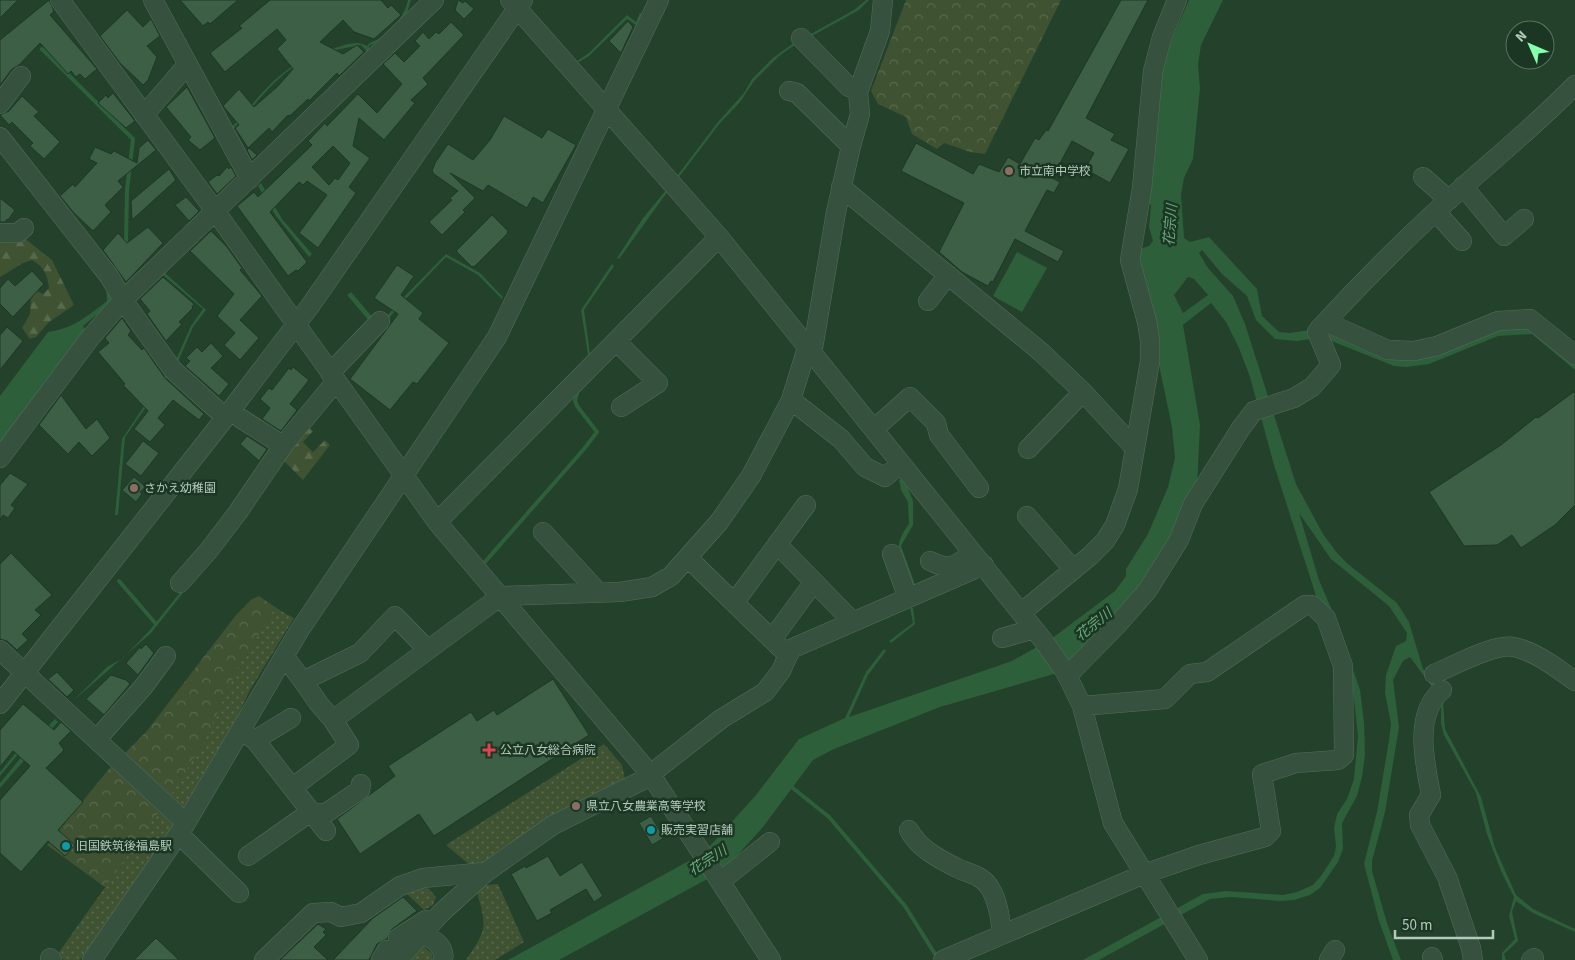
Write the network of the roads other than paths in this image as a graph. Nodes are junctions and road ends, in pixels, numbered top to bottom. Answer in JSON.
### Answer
{"nodes":[{"id":1,"x":60,"y":0,"type":"edge"},
{"id":2,"x":153,"y":0,"type":"edge"},
{"id":3,"x":434,"y":0,"type":"edge"},
{"id":4,"x":659,"y":0,"type":"edge"},
{"id":5,"x":883,"y":0,"type":"edge"},
{"id":6,"x":1177,"y":0,"type":"edge"},
{"id":7,"x":517,"y":3,"type":"edge"},
{"id":8,"x":801,"y":38,"type":"dead end"},
{"id":9,"x":187,"y":65,"type":"junction"},
{"id":10,"x":21,"y":76,"type":"dead end"},
{"id":11,"x":1575,"y":85,"type":"edge"},
{"id":12,"x":858,"y":90,"type":"junction"},
{"id":13,"x":789,"y":91,"type":"dead end"},
{"id":14,"x":0,"y":104,"type":"edge"},
{"id":15,"x":607,"y":107,"type":"junction"},
{"id":16,"x":144,"y":115,"type":"junction"},
{"id":17,"x":0,"y":137,"type":"edge"},
{"id":18,"x":851,"y":146,"type":"junction"},
{"id":19,"x":1423,"y":177,"type":"dead end"},
{"id":20,"x":250,"y":179,"type":"junction"},
{"id":21,"x":1463,"y":186,"type":"junction"},
{"id":22,"x":841,"y":187,"type":"junction"},
{"id":23,"x":1442,"y":206,"type":"junction"},
{"id":24,"x":216,"y":212,"type":"junction"},
{"id":25,"x":1524,"y":219,"type":"dead end"},
{"id":26,"x":24,"y":228,"type":"dead end"},
{"id":27,"x":0,"y":233,"type":"edge"},
{"id":28,"x":719,"y":237,"type":"junction"},
{"id":29,"x":1462,"y":241,"type":"dead end"},
{"id":30,"x":948,"y":275,"type":"junction"},
{"id":31,"x":122,"y":300,"type":"junction"},
{"id":32,"x":928,"y":301,"type":"dead end"},
{"id":33,"x":380,"y":321,"type":"dead end"},
{"id":34,"x":1326,"y":322,"type":"junction"},
{"id":35,"x":295,"y":324,"type":"junction"},
{"id":36,"x":616,"y":341,"type":"junction"},
{"id":37,"x":810,"y":351,"type":"junction"},
{"id":38,"x":1575,"y":355,"type":"edge"},
{"id":39,"x":333,"y":377,"type":"junction"},
{"id":40,"x":1084,"y":392,"type":"junction"},
{"id":41,"x":792,"y":400,"type":"junction"},
{"id":42,"x":620,"y":407,"type":"dead end"},
{"id":43,"x":216,"y":409,"type":"dead end"},
{"id":44,"x":240,"y":418,"type":"dead end"},
{"id":45,"x":874,"y":429,"type":"junction"},
{"id":46,"x":285,"y":443,"type":"junction"},
{"id":47,"x":1131,"y":444,"type":"dead end"},
{"id":48,"x":1028,"y":449,"type":"dead end"},
{"id":49,"x":0,"y":458,"type":"edge"},
{"id":50,"x":900,"y":464,"type":"junction"},
{"id":51,"x":404,"y":476,"type":"junction"},
{"id":52,"x":979,"y":488,"type":"dead end"},
{"id":53,"x":806,"y":505,"type":"dead end"},
{"id":54,"x":1027,"y":516,"type":"dead end"},
{"id":55,"x":437,"y":522,"type":"junction"},
{"id":56,"x":543,"y":532,"type":"dead end"},
{"id":57,"x":777,"y":544,"type":"junction"},
{"id":58,"x":892,"y":554,"type":"dead end"},
{"id":59,"x":688,"y":558,"type":"junction"},
{"id":60,"x":979,"y":558,"type":"junction"},
{"id":61,"x":930,"y":561,"type":"dead end"},
{"id":62,"x":1073,"y":569,"type":"junction"},
{"id":63,"x":814,"y":582,"type":"junction"},
{"id":64,"x":180,"y":583,"type":"dead end"},
{"id":65,"x":599,"y":593,"type":"junction"},
{"id":66,"x":501,"y":596,"type":"junction"},
{"id":67,"x":908,"y":598,"type":"junction"},
{"id":68,"x":734,"y":603,"type":"junction"},
{"id":69,"x":1022,"y":612,"type":"junction"},
{"id":70,"x":852,"y":621,"type":"junction"},
{"id":71,"x":1038,"y":634,"type":"junction"},
{"id":72,"x":1002,"y":638,"type":"dead end"},
{"id":73,"x":772,"y":639,"type":"junction"},
{"id":74,"x":0,"y":650,"type":"edge"},
{"id":75,"x":428,"y":650,"type":"junction"},
{"id":76,"x":788,"y":655,"type":"junction"},
{"id":77,"x":166,"y":656,"type":"dead end"},
{"id":78,"x":284,"y":656,"type":"junction"},
{"id":79,"x":24,"y":673,"type":"junction"},
{"id":80,"x":1066,"y":674,"type":"junction"},
{"id":81,"x":303,"y":681,"type":"junction"},
{"id":82,"x":1575,"y":681,"type":"edge"},
{"id":83,"x":0,"y":704,"type":"edge"},
{"id":84,"x":1082,"y":706,"type":"junction"},
{"id":85,"x":291,"y":718,"type":"dead end"},
{"id":86,"x":333,"y":720,"type":"junction"},
{"id":87,"x":248,"y":735,"type":"junction"},
{"id":88,"x":97,"y":739,"type":"junction"},
{"id":89,"x":651,"y":775,"type":"junction"},
{"id":90,"x":361,"y":784,"type":"dead end"},
{"id":91,"x":293,"y":787,"type":"junction"},
{"id":92,"x":313,"y":813,"type":"junction"},
{"id":93,"x":183,"y":829,"type":"junction"},
{"id":94,"x":326,"y":830,"type":"dead end"},
{"id":95,"x":909,"y":830,"type":"dead end"},
{"id":96,"x":770,"y":842,"type":"dead end"},
{"id":97,"x":248,"y":856,"type":"dead end"},
{"id":98,"x":486,"y":872,"type":"junction"},
{"id":99,"x":1144,"y":874,"type":"junction"},
{"id":100,"x":720,"y":879,"type":"junction"},
{"id":101,"x":239,"y":892,"type":"dead end"},
{"id":102,"x":441,"y":912,"type":"junction"},
{"id":103,"x":1002,"y":933,"type":"junction"},
{"id":104,"x":419,"y":936,"type":"junction"},
{"id":105,"x":391,"y":952,"type":"edge"},
{"id":106,"x":92,"y":960,"type":"edge"},
{"id":107,"x":264,"y":960,"type":"edge"},
{"id":108,"x":443,"y":960,"type":"edge"},
{"id":109,"x":771,"y":960,"type":"edge"},
{"id":110,"x":942,"y":960,"type":"edge"},
{"id":111,"x":1198,"y":960,"type":"edge"},
{"id":112,"x":1473,"y":960,"type":"edge"}],
"edges":[{"from":1,"to":16,"type":"street"},
{"from":2,"to":9,"type":"street"},
{"from":3,"to":20,"type":"street"},
{"from":4,"to":15,"type":"street"},
{"from":5,"to":12,"type":"street"},
{"from":6,"to":62,"type":"street"},
{"from":7,"to":15,"type":"street"},
{"from":7,"to":35,"type":"street"},
{"from":8,"to":12,"type":"street"},
{"from":9,"to":16,"type":"street"},
{"from":9,"to":20,"type":"street"},
{"from":10,"to":14,"type":"street"},
{"from":11,"to":21,"type":"street"},
{"from":12,"to":18,"type":"street"},
{"from":13,"to":18,"type":"street"},
{"from":15,"to":28,"type":"street"},
{"from":15,"to":51,"type":"street"},
{"from":16,"to":24,"type":"street"},
{"from":17,"to":31,"type":"street"},
{"from":18,"to":22,"type":"street"},
{"from":19,"to":23,"type":"street"},
{"from":20,"to":24,"type":"street"},
{"from":21,"to":23,"type":"street"},
{"from":21,"to":25,"type":"street"},
{"from":22,"to":30,"type":"street"},
{"from":22,"to":37,"type":"street"},
{"from":23,"to":29,"type":"street"},
{"from":23,"to":34,"type":"street"},
{"from":24,"to":31,"type":"street"},
{"from":24,"to":35,"type":"street"},
{"from":26,"to":27,"type":"street"},
{"from":28,"to":36,"type":"street"},
{"from":28,"to":37,"type":"street"},
{"from":30,"to":32,"type":"street"},
{"from":30,"to":40,"type":"street"},
{"from":31,"to":43,"type":"street"},
{"from":31,"to":49,"type":"street"},
{"from":33,"to":39,"type":"street"},
{"from":34,"to":38,"type":"street"},
{"from":34,"to":80,"type":"street"},
{"from":35,"to":39,"type":"street"},
{"from":35,"to":79,"type":"street"},
{"from":36,"to":42,"type":"street"},
{"from":36,"to":55,"type":"street"},
{"from":37,"to":41,"type":"street"},
{"from":37,"to":45,"type":"street"},
{"from":39,"to":46,"type":"street"},
{"from":39,"to":51,"type":"street"},
{"from":40,"to":47,"type":"street"},
{"from":40,"to":48,"type":"street"},
{"from":41,"to":50,"type":"street"},
{"from":41,"to":59,"type":"street"},
{"from":44,"to":46,"type":"street"},
{"from":45,"to":50,"type":"street"},
{"from":45,"to":52,"type":"street"},
{"from":46,"to":64,"type":"street"},
{"from":50,"to":60,"type":"street"},
{"from":51,"to":55,"type":"street"},
{"from":51,"to":78,"type":"street"},
{"from":53,"to":57,"type":"street"},
{"from":54,"to":62,"type":"street"},
{"from":55,"to":66,"type":"street"},
{"from":56,"to":65,"type":"street"},
{"from":57,"to":63,"type":"street"},
{"from":57,"to":68,"type":"street"},
{"from":58,"to":67,"type":"street"},
{"from":59,"to":65,"type":"street"},
{"from":59,"to":68,"type":"street"},
{"from":60,"to":61,"type":"street"},
{"from":60,"to":67,"type":"street"},
{"from":60,"to":69,"type":"street"},
{"from":62,"to":69,"type":"street"},
{"from":63,"to":70,"type":"street"},
{"from":63,"to":73,"type":"street"},
{"from":65,"to":66,"type":"street"},
{"from":66,"to":75,"type":"street"},
{"from":66,"to":89,"type":"street"},
{"from":67,"to":70,"type":"street"},
{"from":68,"to":73,"type":"street"},
{"from":69,"to":71,"type":"street"},
{"from":70,"to":76,"type":"street"},
{"from":71,"to":72,"type":"street"},
{"from":71,"to":80,"type":"street"},
{"from":73,"to":76,"type":"street"},
{"from":74,"to":79,"type":"street"},
{"from":75,"to":81,"type":"street"},
{"from":75,"to":86,"type":"street"},
{"from":76,"to":89,"type":"street"},
{"from":77,"to":88,"type":"street"},
{"from":78,"to":81,"type":"street"},
{"from":78,"to":87,"type":"street"},
{"from":79,"to":83,"type":"street"},
{"from":79,"to":88,"type":"street"},
{"from":80,"to":84,"type":"street"},
{"from":81,"to":86,"type":"street"},
{"from":82,"to":112,"type":"street"},
{"from":84,"to":99,"type":"street"},
{"from":84,"to":99,"type":"street"},
{"from":85,"to":87,"type":"street"},
{"from":86,"to":91,"type":"street"},
{"from":87,"to":91,"type":"street"},
{"from":87,"to":93,"type":"street"},
{"from":88,"to":93,"type":"street"},
{"from":89,"to":98,"type":"street"},
{"from":89,"to":100,"type":"street"},
{"from":90,"to":92,"type":"street"},
{"from":91,"to":92,"type":"street"},
{"from":92,"to":94,"type":"street"},
{"from":92,"to":97,"type":"street"},
{"from":93,"to":101,"type":"street"},
{"from":93,"to":106,"type":"street"},
{"from":95,"to":103,"type":"street"},
{"from":96,"to":100,"type":"street"},
{"from":98,"to":102,"type":"street"},
{"from":98,"to":107,"type":"street"},
{"from":99,"to":103,"type":"street"},
{"from":99,"to":111,"type":"street"},
{"from":100,"to":109,"type":"street"},
{"from":102,"to":104,"type":"street"},
{"from":102,"to":105,"type":"street"},
{"from":103,"to":110,"type":"street"},
{"from":104,"to":105,"type":"street"},
{"from":104,"to":108,"type":"street"}]}
